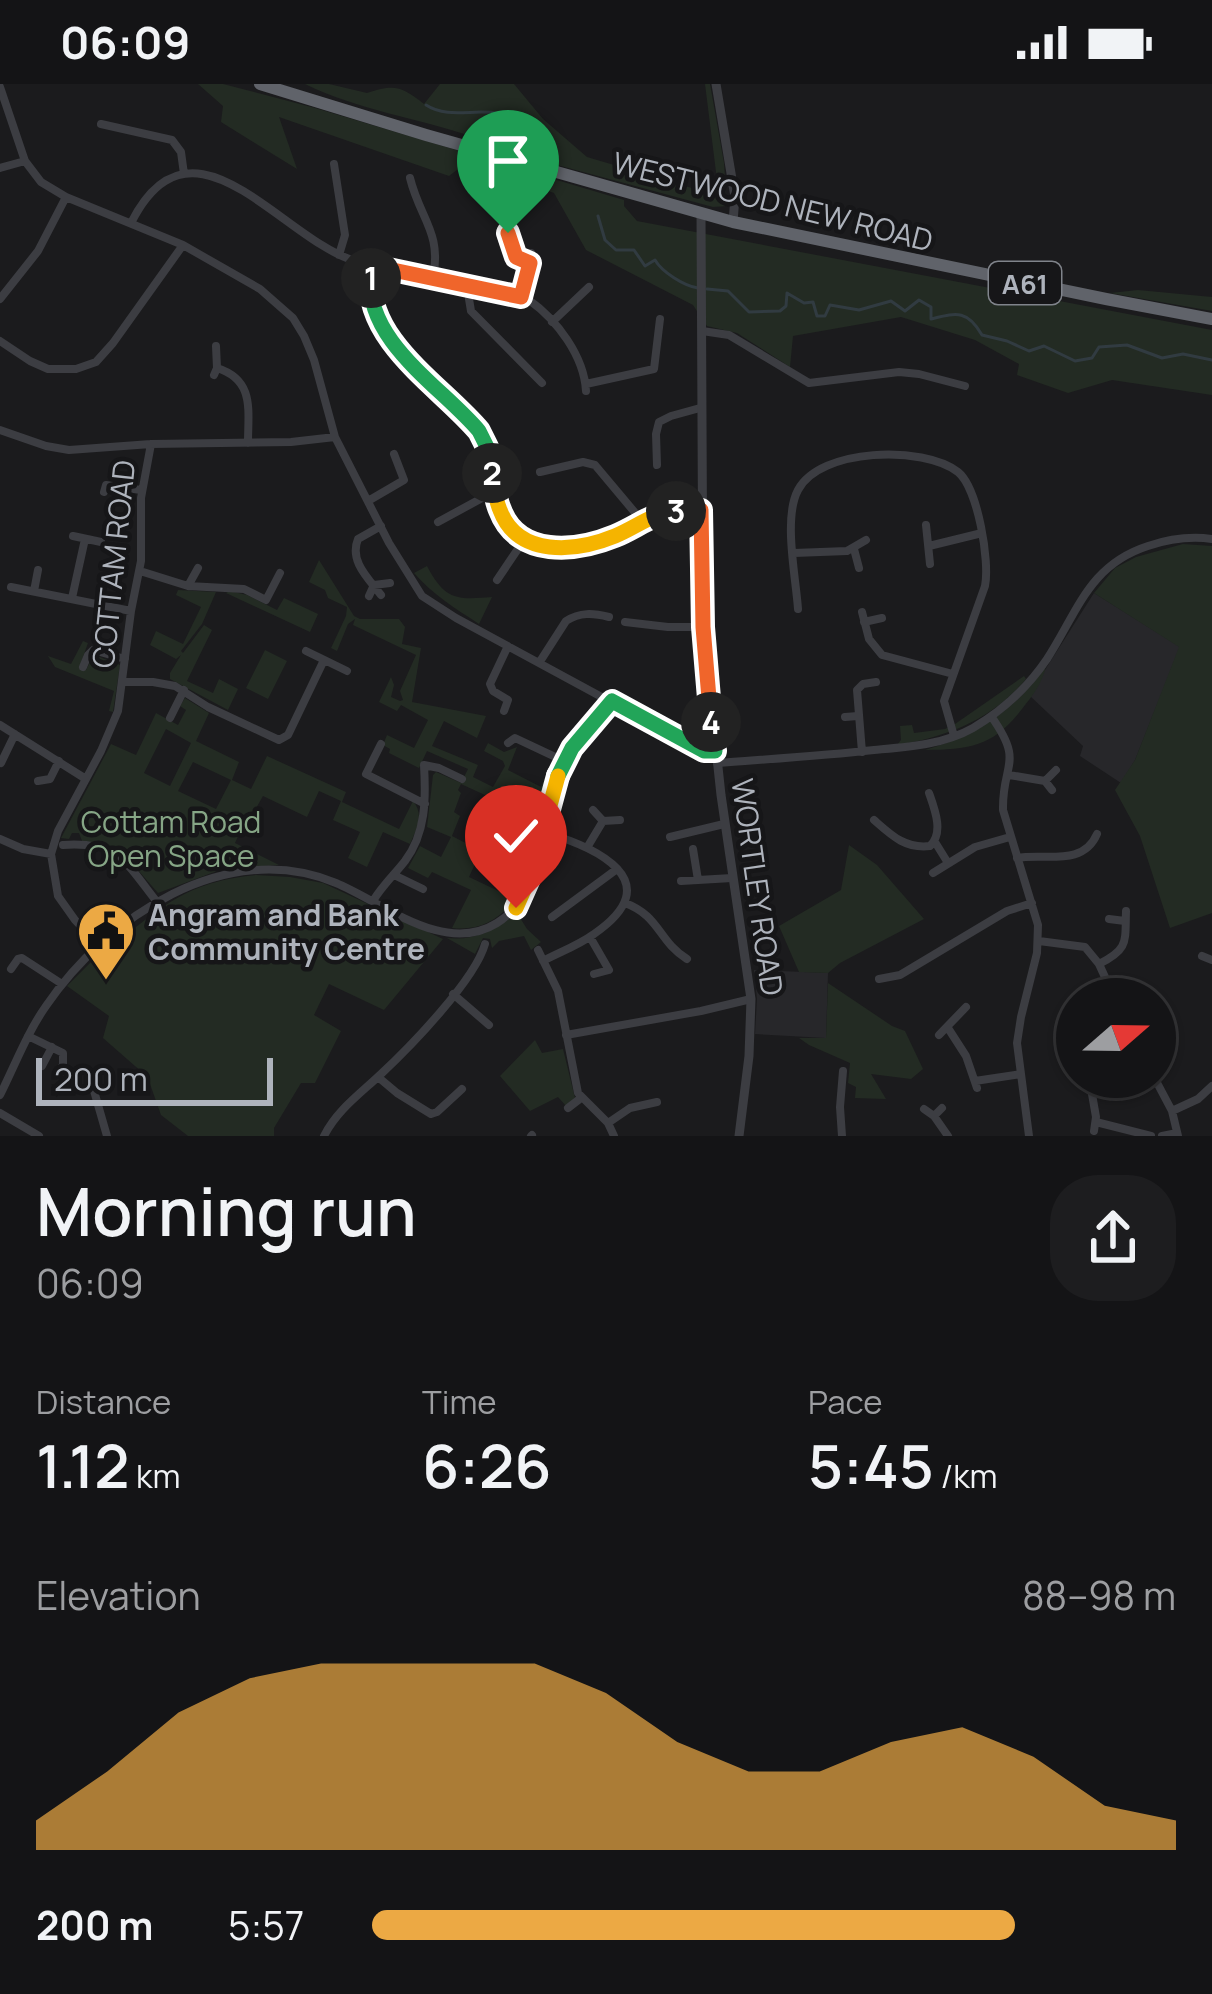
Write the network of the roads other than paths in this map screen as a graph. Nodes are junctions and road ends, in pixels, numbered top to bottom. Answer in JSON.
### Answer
{"nodes":[{"id":1,"x":260,"y":84,"type":"edge"},
{"id":2,"x":716,"y":84,"type":"edge"},
{"id":3,"x":0,"y":87,"type":"edge"},
{"id":4,"x":98,"y":125,"type":"dead end"},
{"id":5,"x":25,"y":161,"type":"junction"},
{"id":6,"x":334,"y":164,"type":"dead end"},
{"id":7,"x":0,"y":168,"type":"edge"},
{"id":8,"x":184,"y":174,"type":"junction"},
{"id":9,"x":415,"y":183,"type":"dead end"},
{"id":10,"x":66,"y":197,"type":"junction"},
{"id":11,"x":701,"y":213,"type":"junction"},
{"id":12,"x":511,"y":220,"type":"dead end"},
{"id":13,"x":733,"y":222,"type":"junction"},
{"id":14,"x":131,"y":224,"type":"junction"},
{"id":15,"x":183,"y":245,"type":"junction"},
{"id":16,"x":339,"y":255,"type":"junction"},
{"id":17,"x":374,"y":266,"type":"junction"},
{"id":18,"x":433,"y":278,"type":"junction"},
{"id":19,"x":470,"y":285,"type":"junction"},
{"id":20,"x":589,"y":287,"type":"dead end"},
{"id":21,"x":521,"y":297,"type":"junction"},
{"id":22,"x":0,"y":299,"type":"edge"},
{"id":23,"x":660,"y":319,"type":"dead end"},
{"id":24,"x":1212,"y":319,"type":"edge"},
{"id":25,"x":552,"y":322,"type":"junction"},
{"id":26,"x":702,"y":332,"type":"junction"},
{"id":27,"x":0,"y":341,"type":"edge"},
{"id":28,"x":216,"y":346,"type":"dead end"},
{"id":29,"x":542,"y":383,"type":"dead end"},
{"id":30,"x":964,"y":386,"type":"dead end"},
{"id":31,"x":700,"y":408,"type":"junction"},
{"id":32,"x":0,"y":430,"type":"edge"},
{"id":33,"x":335,"y":437,"type":"junction"},
{"id":34,"x":248,"y":443,"type":"junction"},
{"id":35,"x":151,"y":444,"type":"junction"},
{"id":36,"x":394,"y":454,"type":"dead end"},
{"id":37,"x":657,"y":465,"type":"dead end"},
{"id":38,"x":539,"y":473,"type":"dead end"},
{"id":39,"x":141,"y":490,"type":"junction"},
{"id":40,"x":495,"y":490,"type":"junction"},
{"id":41,"x":104,"y":492,"type":"dead end"},
{"id":42,"x":368,"y":501,"type":"junction"},
{"id":43,"x":701,"y":510,"type":"junction"},
{"id":44,"x":642,"y":521,"type":"junction"},
{"id":45,"x":436,"y":524,"type":"dead end"},
{"id":46,"x":381,"y":526,"type":"junction"},
{"id":47,"x":926,"y":526,"type":"dead end"},
{"id":48,"x":982,"y":533,"type":"junction"},
{"id":49,"x":73,"y":536,"type":"dead end"},
{"id":50,"x":85,"y":538,"type":"junction"},
{"id":51,"x":1212,"y":539,"type":"edge"},
{"id":52,"x":524,"y":540,"type":"junction"},
{"id":53,"x":866,"y":540,"type":"dead end"},
{"id":54,"x":100,"y":542,"type":"dead end"},
{"id":55,"x":929,"y":546,"type":"junction"},
{"id":56,"x":854,"y":549,"type":"junction"},
{"id":57,"x":794,"y":553,"type":"junction"},
{"id":58,"x":930,"y":564,"type":"dead end"},
{"id":59,"x":198,"y":568,"type":"dead end"},
{"id":60,"x":859,"y":568,"type":"dead end"},
{"id":61,"x":38,"y":570,"type":"dead end"},
{"id":62,"x":140,"y":571,"type":"junction"},
{"id":63,"x":280,"y":573,"type":"dead end"},
{"id":64,"x":497,"y":580,"type":"dead end"},
{"id":65,"x":390,"y":583,"type":"dead end"},
{"id":66,"x":374,"y":585,"type":"junction"},
{"id":67,"x":11,"y":586,"type":"dead end"},
{"id":68,"x":188,"y":586,"type":"junction"},
{"id":69,"x":34,"y":591,"type":"junction"},
{"id":70,"x":381,"y":595,"type":"dead end"},
{"id":71,"x":369,"y":596,"type":"dead end"},
{"id":72,"x":72,"y":598,"type":"junction"},
{"id":73,"x":798,"y":610,"type":"dead end"},
{"id":74,"x":131,"y":611,"type":"junction"},
{"id":75,"x":609,"y":617,"type":"dead end"},
{"id":76,"x":882,"y":618,"type":"dead end"},
{"id":77,"x":625,"y":622,"type":"dead end"},
{"id":78,"x":703,"y":627,"type":"junction"},
{"id":79,"x":508,"y":646,"type":"junction"},
{"id":80,"x":306,"y":651,"type":"dead end"},
{"id":81,"x":125,"y":659,"type":"junction"},
{"id":82,"x":325,"y":660,"type":"junction"},
{"id":83,"x":539,"y":663,"type":"junction"},
{"id":84,"x":83,"y":667,"type":"dead end"},
{"id":85,"x":347,"y":671,"type":"dead end"},
{"id":86,"x":952,"y":674,"type":"junction"},
{"id":87,"x":123,"y":682,"type":"junction"},
{"id":88,"x":877,"y":682,"type":"dead end"},
{"id":89,"x":184,"y":690,"type":"junction"},
{"id":90,"x":612,"y":701,"type":"junction"},
{"id":91,"x":504,"y":711,"type":"dead end"},
{"id":92,"x":858,"y":716,"type":"junction"},
{"id":93,"x":991,"y":716,"type":"junction"},
{"id":94,"x":845,"y":717,"type":"dead end"},
{"id":95,"x":170,"y":718,"type":"dead end"},
{"id":96,"x":0,"y":725,"type":"edge"},
{"id":97,"x":15,"y":734,"type":"junction"},
{"id":98,"x":953,"y":736,"type":"junction"},
{"id":99,"x":508,"y":742,"type":"dead end"},
{"id":100,"x":381,"y":744,"type":"dead end"},
{"id":101,"x":862,"y":752,"type":"junction"},
{"id":102,"x":716,"y":757,"type":"junction"},
{"id":103,"x":59,"y":761,"type":"junction"},
{"id":104,"x":564,"y":761,"type":"junction"},
{"id":105,"x":3,"y":764,"type":"edge"},
{"id":106,"x":1056,"y":770,"type":"dead end"},
{"id":107,"x":1009,"y":775,"type":"junction"},
{"id":108,"x":86,"y":779,"type":"junction"},
{"id":109,"x":463,"y":779,"type":"dead end"},
{"id":110,"x":38,"y":781,"type":"dead end"},
{"id":111,"x":1045,"y":781,"type":"junction"},
{"id":112,"x":1052,"y":790,"type":"dead end"},
{"id":113,"x":929,"y":793,"type":"dead end"},
{"id":114,"x":425,"y":804,"type":"junction"},
{"id":115,"x":593,"y":810,"type":"dead end"},
{"id":116,"x":620,"y":820,"type":"dead end"},
{"id":117,"x":874,"y":820,"type":"dead end"},
{"id":118,"x":603,"y":821,"type":"junction"},
{"id":119,"x":724,"y":824,"type":"junction"},
{"id":120,"x":676,"y":831,"type":"dead end"},
{"id":121,"x":543,"y":832,"type":"junction"},
{"id":122,"x":1097,"y":834,"type":"dead end"},
{"id":123,"x":1010,"y":837,"type":"junction"},
{"id":124,"x":0,"y":839,"type":"edge"},
{"id":125,"x":935,"y":842,"type":"junction"},
{"id":126,"x":63,"y":845,"type":"dead end"},
{"id":127,"x":588,"y":846,"type":"junction"},
{"id":128,"x":693,"y":849,"type":"dead end"},
{"id":129,"x":51,"y":854,"type":"junction"},
{"id":130,"x":1017,"y":858,"type":"junction"},
{"id":131,"x":949,"y":863,"type":"junction"},
{"id":132,"x":617,"y":869,"type":"junction"},
{"id":133,"x":933,"y":873,"type":"dead end"},
{"id":134,"x":394,"y":875,"type":"junction"},
{"id":135,"x":732,"y":878,"type":"junction"},
{"id":136,"x":698,"y":880,"type":"junction"},
{"id":137,"x":681,"y":881,"type":"dead end"},
{"id":138,"x":423,"y":889,"type":"dead end"},
{"id":139,"x":373,"y":901,"type":"junction"},
{"id":140,"x":157,"y":902,"type":"junction"},
{"id":141,"x":625,"y":903,"type":"junction"},
{"id":142,"x":1032,"y":903,"type":"junction"},
{"id":143,"x":552,"y":917,"type":"dead end"},
{"id":144,"x":1109,"y":919,"type":"dead end"},
{"id":145,"x":590,"y":937,"type":"junction"},
{"id":146,"x":1039,"y":941,"type":"junction"},
{"id":147,"x":99,"y":945,"type":"junction"},
{"id":148,"x":486,"y":950,"type":"dead end"},
{"id":149,"x":538,"y":950,"type":"dead end"},
{"id":150,"x":687,"y":959,"type":"dead end"},
{"id":151,"x":543,"y":961,"type":"junction"},
{"id":152,"x":1099,"y":964,"type":"junction"},
{"id":153,"x":11,"y":969,"type":"dead end"},
{"id":154,"x":595,"y":974,"type":"dead end"},
{"id":155,"x":893,"y":978,"type":"junction"},
{"id":156,"x":1105,"y":978,"type":"edge"},
{"id":157,"x":879,"y":979,"type":"dead end"},
{"id":158,"x":62,"y":984,"type":"junction"},
{"id":159,"x":894,"y":990,"type":"dead end"},
{"id":160,"x":453,"y":994,"type":"junction"},
{"id":161,"x":751,"y":999,"type":"junction"},
{"id":162,"x":966,"y":1007,"type":"dead end"},
{"id":163,"x":489,"y":1024,"type":"dead end"},
{"id":164,"x":566,"y":1035,"type":"junction"},
{"id":165,"x":28,"y":1036,"type":"junction"},
{"id":166,"x":52,"y":1047,"type":"junction"},
{"id":167,"x":42,"y":1066,"type":"dead end"},
{"id":168,"x":842,"y":1071,"type":"dead end"},
{"id":169,"x":1021,"y":1074,"type":"junction"},
{"id":170,"x":58,"y":1075,"type":"dead end"},
{"id":171,"x":378,"y":1077,"type":"junction"},
{"id":172,"x":3,"y":1083,"type":"edge"},
{"id":173,"x":92,"y":1084,"type":"dead end"},
{"id":174,"x":462,"y":1088,"type":"dead end"},
{"id":175,"x":841,"y":1090,"type":"junction"},
{"id":176,"x":855,"y":1092,"type":"dead end"},
{"id":177,"x":1210,"y":1094,"type":"edge"},
{"id":178,"x":0,"y":1095,"type":"edge"},
{"id":179,"x":581,"y":1098,"type":"junction"},
{"id":180,"x":1092,"y":1098,"type":"edge"},
{"id":181,"x":1165,"y":1098,"type":"edge"},
{"id":182,"x":657,"y":1102,"type":"dead end"},
{"id":183,"x":568,"y":1108,"type":"dead end"},
{"id":184,"x":942,"y":1108,"type":"dead end"},
{"id":185,"x":924,"y":1109,"type":"dead end"},
{"id":186,"x":1172,"y":1111,"type":"junction"},
{"id":187,"x":0,"y":1113,"type":"edge"},
{"id":188,"x":934,"y":1116,"type":"junction"},
{"id":189,"x":608,"y":1123,"type":"junction"},
{"id":190,"x":1177,"y":1135,"type":"edge"},
{"id":191,"x":39,"y":1136,"type":"edge"},
{"id":192,"x":107,"y":1136,"type":"edge"},
{"id":193,"x":325,"y":1136,"type":"edge"},
{"id":194,"x":614,"y":1136,"type":"edge"},
{"id":195,"x":739,"y":1136,"type":"edge"},
{"id":196,"x":842,"y":1136,"type":"edge"},
{"id":197,"x":948,"y":1136,"type":"edge"},
{"id":198,"x":1029,"y":1136,"type":"edge"},
{"id":199,"x":1150,"y":1136,"type":"edge"},
{"id":200,"x":1162,"y":1136,"type":"edge"}],
"edges":[{"from":1,"to":11,"type":"highway","name":"WESTWOOD NEW ROAD","number":"A61"},
{"from":2,"to":13,"type":"street"},
{"from":3,"to":5,"type":"street"},
{"from":4,"to":8,"type":"street"},
{"from":5,"to":7,"type":"street"},
{"from":5,"to":10,"type":"street"},
{"from":6,"to":16,"type":"street"},
{"from":8,"to":14,"type":"street"},
{"from":8,"to":16,"type":"street"},
{"from":9,"to":18,"type":"street"},
{"from":10,"to":14,"type":"street"},
{"from":10,"to":22,"type":"street"},
{"from":11,"to":13,"type":"highway","name":"WESTWOOD NEW ROAD","number":"A61"},
{"from":11,"to":26,"type":"street","name":"WORTLEY ROAD"},
{"from":12,"to":21,"type":"street"},
{"from":13,"to":24,"type":"highway","name":"WESTWOOD NEW ROAD","number":"A61"},
{"from":14,"to":15,"type":"street"},
{"from":15,"to":27,"type":"street"},
{"from":15,"to":33,"type":"street"},
{"from":16,"to":17,"type":"street"},
{"from":17,"to":18,"type":"street"},
{"from":17,"to":40,"type":"street"},
{"from":18,"to":19,"type":"street"},
{"from":19,"to":21,"type":"street"},
{"from":19,"to":29,"type":"street"},
{"from":20,"to":25,"type":"street"},
{"from":21,"to":25,"type":"street"},
{"from":23,"to":25,"type":"street"},
{"from":26,"to":30,"type":"street"},
{"from":26,"to":31,"type":"street","name":"WORTLEY ROAD"},
{"from":28,"to":34,"type":"street"},
{"from":31,"to":37,"type":"street"},
{"from":31,"to":43,"type":"street","name":"WORTLEY ROAD"},
{"from":32,"to":35,"type":"street"},
{"from":33,"to":34,"type":"street"},
{"from":33,"to":42,"type":"street"},
{"from":34,"to":35,"type":"street"},
{"from":35,"to":39,"type":"street","name":"COTTAM ROAD"},
{"from":36,"to":42,"type":"street"},
{"from":38,"to":44,"type":"street"},
{"from":39,"to":41,"type":"street"},
{"from":39,"to":62,"type":"street","name":"COTTAM ROAD"},
{"from":40,"to":45,"type":"street"},
{"from":40,"to":52,"type":"street"},
{"from":42,"to":46,"type":"street"},
{"from":43,"to":44,"type":"street"},
{"from":43,"to":78,"type":"street","name":"WORTLEY ROAD"},
{"from":44,"to":52,"type":"street"},
{"from":46,"to":66,"type":"street"},
{"from":46,"to":79,"type":"street"},
{"from":47,"to":55,"type":"street"},
{"from":48,"to":55,"type":"street"},
{"from":48,"to":57,"type":"street"},
{"from":48,"to":86,"type":"street"},
{"from":49,"to":50,"type":"street"},
{"from":50,"to":54,"type":"street"},
{"from":50,"to":72,"type":"street"},
{"from":51,"to":93,"type":"street"},
{"from":52,"to":64,"type":"street"},
{"from":53,"to":56,"type":"street"},
{"from":55,"to":58,"type":"street"},
{"from":56,"to":57,"type":"street"},
{"from":56,"to":60,"type":"street"},
{"from":57,"to":73,"type":"street"},
{"from":59,"to":68,"type":"street"},
{"from":61,"to":69,"type":"street"},
{"from":62,"to":68,"type":"street"},
{"from":62,"to":74,"type":"street","name":"COTTAM ROAD"},
{"from":63,"to":68,"type":"street"},
{"from":65,"to":66,"type":"street"},
{"from":66,"to":70,"type":"street"},
{"from":66,"to":71,"type":"street"},
{"from":67,"to":69,"type":"street"},
{"from":69,"to":72,"type":"street"},
{"from":72,"to":74,"type":"street"},
{"from":74,"to":81,"type":"street","name":"COTTAM ROAD"},
{"from":75,"to":83,"type":"street"},
{"from":76,"to":86,"type":"street"},
{"from":77,"to":78,"type":"street"},
{"from":78,"to":102,"type":"street","name":"WORTLEY ROAD"},
{"from":79,"to":83,"type":"street"},
{"from":79,"to":91,"type":"street"},
{"from":80,"to":82,"type":"street"},
{"from":81,"to":84,"type":"street"},
{"from":81,"to":87,"type":"street","name":"COTTAM ROAD"},
{"from":82,"to":85,"type":"street"},
{"from":82,"to":89,"type":"street"},
{"from":83,"to":90,"type":"street"},
{"from":86,"to":98,"type":"street"},
{"from":87,"to":89,"type":"street"},
{"from":87,"to":108,"type":"street","name":"COTTAM ROAD"},
{"from":88,"to":92,"type":"street"},
{"from":89,"to":95,"type":"street"},
{"from":90,"to":102,"type":"street"},
{"from":90,"to":104,"type":"street"},
{"from":92,"to":94,"type":"street"},
{"from":92,"to":101,"type":"street"},
{"from":93,"to":98,"type":"street"},
{"from":93,"to":107,"type":"street"},
{"from":96,"to":97,"type":"street"},
{"from":97,"to":103,"type":"street"},
{"from":97,"to":105,"type":"street"},
{"from":98,"to":101,"type":"street"},
{"from":99,"to":104,"type":"street"},
{"from":100,"to":114,"type":"street"},
{"from":101,"to":102,"type":"street"},
{"from":102,"to":119,"type":"street","name":"WORTLEY ROAD"},
{"from":103,"to":108,"type":"street"},
{"from":103,"to":110,"type":"street"},
{"from":104,"to":121,"type":"street"},
{"from":106,"to":111,"type":"street"},
{"from":107,"to":111,"type":"street"},
{"from":107,"to":123,"type":"street"},
{"from":108,"to":129,"type":"street","name":"COTTAM ROAD"},
{"from":109,"to":114,"type":"street"},
{"from":111,"to":112,"type":"street"},
{"from":113,"to":125,"type":"street"},
{"from":114,"to":134,"type":"street"},
{"from":115,"to":118,"type":"street"},
{"from":116,"to":118,"type":"street"},
{"from":117,"to":125,"type":"street"},
{"from":118,"to":127,"type":"street"},
{"from":119,"to":120,"type":"street"},
{"from":119,"to":135,"type":"street","name":"WORTLEY ROAD"},
{"from":121,"to":127,"type":"street"},
{"from":121,"to":139,"type":"street"},
{"from":122,"to":130,"type":"street"},
{"from":123,"to":130,"type":"street"},
{"from":123,"to":131,"type":"street"},
{"from":124,"to":129,"type":"street"},
{"from":125,"to":131,"type":"street"},
{"from":126,"to":140,"type":"street"},
{"from":127,"to":132,"type":"street"},
{"from":128,"to":136,"type":"street"},
{"from":129,"to":147,"type":"street"},
{"from":130,"to":142,"type":"street"},
{"from":131,"to":133,"type":"street"},
{"from":132,"to":141,"type":"street"},
{"from":132,"to":143,"type":"street"},
{"from":134,"to":138,"type":"street"},
{"from":134,"to":139,"type":"street"},
{"from":135,"to":136,"type":"street"},
{"from":135,"to":161,"type":"street","name":"WORTLEY ROAD"},
{"from":136,"to":137,"type":"street"},
{"from":139,"to":140,"type":"street"},
{"from":140,"to":147,"type":"street"},
{"from":141,"to":145,"type":"street"},
{"from":141,"to":150,"type":"street"},
{"from":142,"to":146,"type":"street"},
{"from":142,"to":155,"type":"street"},
{"from":144,"to":152,"type":"street"},
{"from":145,"to":151,"type":"street"},
{"from":145,"to":154,"type":"street"},
{"from":146,"to":152,"type":"street"},
{"from":146,"to":169,"type":"street"},
{"from":147,"to":158,"type":"street"},
{"from":148,"to":160,"type":"street"},
{"from":149,"to":151,"type":"street"},
{"from":151,"to":164,"type":"street"},
{"from":152,"to":156,"type":"street"},
{"from":153,"to":158,"type":"street"},
{"from":155,"to":157,"type":"street"},
{"from":155,"to":159,"type":"street"},
{"from":158,"to":165,"type":"street"},
{"from":160,"to":163,"type":"street"},
{"from":160,"to":171,"type":"street"},
{"from":161,"to":164,"type":"street"},
{"from":161,"to":195,"type":"street","name":"WORTLEY ROAD"},
{"from":162,"to":169,"type":"street"},
{"from":164,"to":179,"type":"street"},
{"from":165,"to":166,"type":"street"},
{"from":165,"to":172,"type":"street"},
{"from":166,"to":167,"type":"street"},
{"from":166,"to":170,"type":"street"},
{"from":168,"to":175,"type":"street"},
{"from":169,"to":198,"type":"street"},
{"from":171,"to":174,"type":"street"},
{"from":171,"to":193,"type":"street"},
{"from":172,"to":178,"type":"street"},
{"from":173,"to":192,"type":"street"},
{"from":175,"to":176,"type":"street"},
{"from":175,"to":196,"type":"street"},
{"from":177,"to":186,"type":"street"},
{"from":179,"to":183,"type":"street"},
{"from":179,"to":189,"type":"street"},
{"from":180,"to":199,"type":"street"},
{"from":181,"to":186,"type":"street"},
{"from":182,"to":189,"type":"street"},
{"from":184,"to":188,"type":"street"},
{"from":185,"to":188,"type":"street"},
{"from":186,"to":190,"type":"street"},
{"from":187,"to":191,"type":"street"},
{"from":188,"to":197,"type":"street"},
{"from":189,"to":194,"type":"street"},
{"from":190,"to":200,"type":"street"}]}
